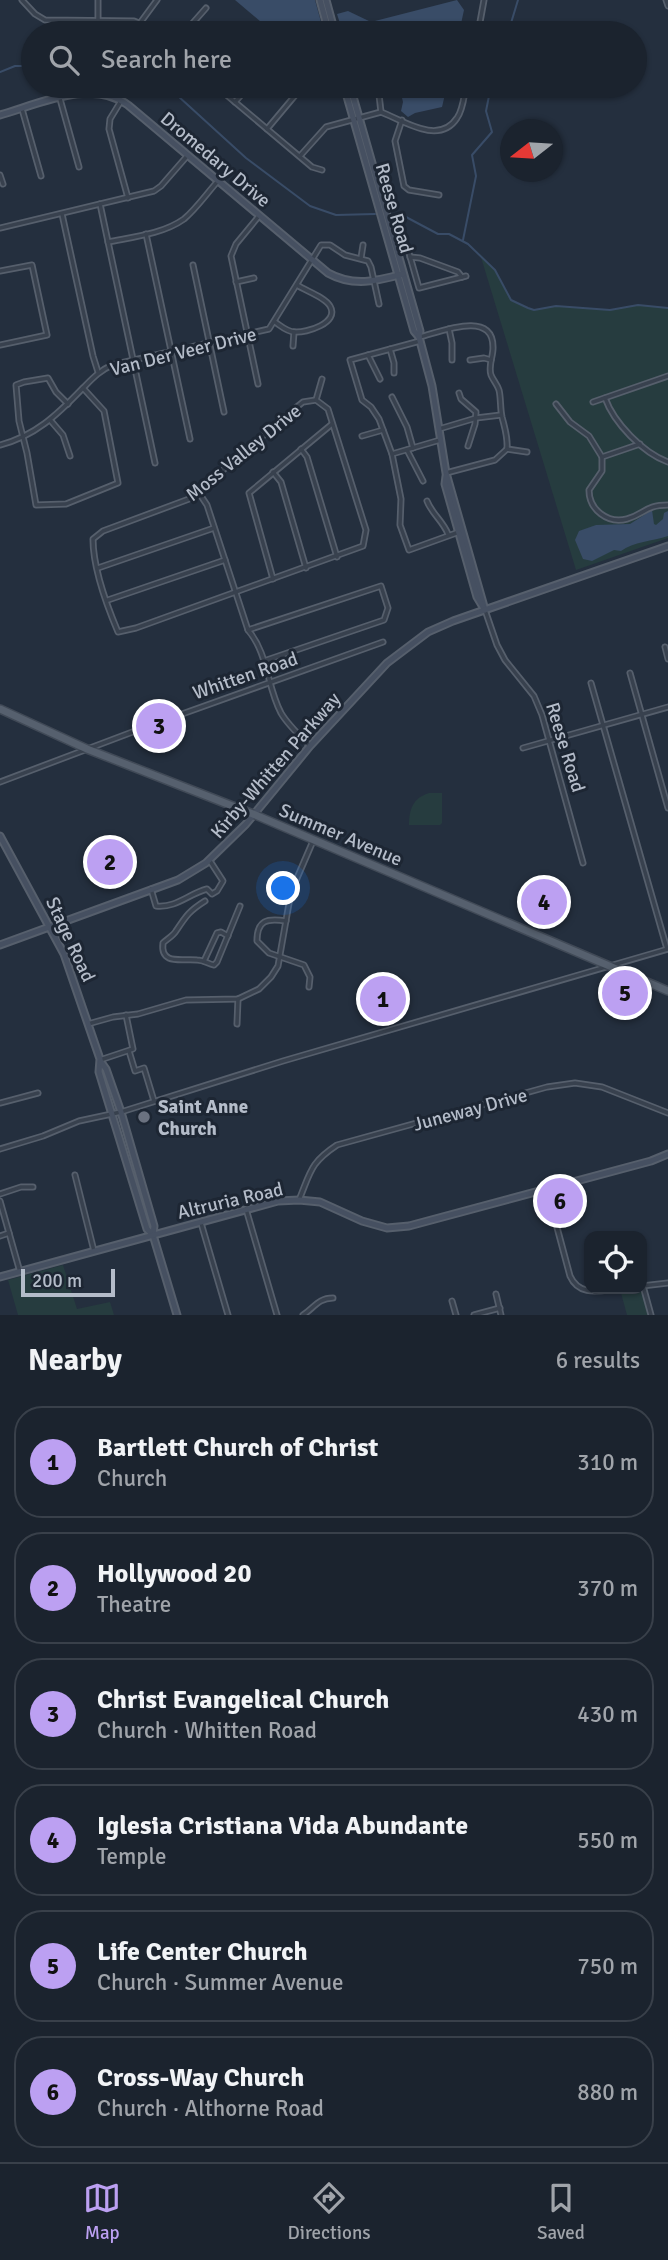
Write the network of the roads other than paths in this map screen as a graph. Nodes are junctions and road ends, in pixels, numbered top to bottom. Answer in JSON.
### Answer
{"nodes":[{"id":1,"x":22,"y":0,"type":"edge"},
{"id":2,"x":98,"y":0,"type":"edge"},
{"id":3,"x":158,"y":0,"type":"edge"},
{"id":4,"x":320,"y":0,"type":"edge"},
{"id":5,"x":326,"y":0,"type":"edge"},
{"id":6,"x":484,"y":0,"type":"edge"},
{"id":7,"x":666,"y":0,"type":"edge"},
{"id":8,"x":668,"y":6,"type":"edge"},
{"id":9,"x":206,"y":8,"type":"dead end"},
{"id":10,"x":98,"y":21,"type":"joint"},
{"id":11,"x":142,"y":21,"type":"edge"},
{"id":12,"x":195,"y":21,"type":"edge"},
{"id":13,"x":326,"y":21,"type":"edge"},
{"id":14,"x":332,"y":21,"type":"edge"},
{"id":15,"x":480,"y":21,"type":"edge"},
{"id":16,"x":65,"y":98,"type":"edge"},
{"id":17,"x":117,"y":98,"type":"edge"},
{"id":18,"x":231,"y":98,"type":"edge"},
{"id":19,"x":239,"y":98,"type":"edge"},
{"id":20,"x":293,"y":98,"type":"edge"},
{"id":21,"x":348,"y":98,"type":"edge"},
{"id":22,"x":352,"y":98,"type":"edge"},
{"id":23,"x":379,"y":98,"type":"edge"},
{"id":24,"x":463,"y":98,"type":"edge"},
{"id":25,"x":60,"y":99,"type":"junction"},
{"id":26,"x":122,"y":100,"type":"junction"},
{"id":27,"x":236,"y":102,"type":"junction"},
{"id":28,"x":22,"y":109,"type":"junction"},
{"id":29,"x":381,"y":112,"type":"junction"},
{"id":30,"x":0,"y":115,"type":"edge"},
{"id":31,"x":356,"y":118,"type":"junction"},
{"id":32,"x":402,"y":120,"type":"junction"},
{"id":33,"x":267,"y":129,"type":"junction"},
{"id":34,"x":188,"y":155,"type":"junction"},
{"id":35,"x":300,"y":156,"type":"junction"},
{"id":36,"x":79,"y":167,"type":"dead end"},
{"id":37,"x":322,"y":170,"type":"dead end"},
{"id":38,"x":0,"y":175,"type":"edge"},
{"id":39,"x":41,"y":176,"type":"dead end"},
{"id":40,"x":218,"y":181,"type":"junction"},
{"id":41,"x":3,"y":184,"type":"dead end"},
{"id":42,"x":439,"y":195,"type":"dead end"},
{"id":43,"x":128,"y":198,"type":"junction"},
{"id":44,"x":100,"y":204,"type":"junction"},
{"id":45,"x":62,"y":213,"type":"junction"},
{"id":46,"x":259,"y":216,"type":"junction"},
{"id":47,"x":0,"y":228,"type":"edge"},
{"id":48,"x":146,"y":234,"type":"junction"},
{"id":49,"x":108,"y":242,"type":"junction"},
{"id":50,"x":363,"y":245,"type":"dead end"},
{"id":51,"x":361,"y":258,"type":"junction"},
{"id":52,"x":312,"y":260,"type":"junction"},
{"id":53,"x":192,"y":265,"type":"dead end"},
{"id":54,"x":414,"y":270,"type":"junction"},
{"id":55,"x":0,"y":271,"type":"edge"},
{"id":56,"x":400,"y":274,"type":"junction"},
{"id":57,"x":254,"y":278,"type":"dead end"},
{"id":58,"x":374,"y":281,"type":"junction"},
{"id":59,"x":236,"y":282,"type":"junction"},
{"id":60,"x":297,"y":285,"type":"junction"},
{"id":61,"x":379,"y":304,"type":"dead end"},
{"id":62,"x":332,"y":312,"type":"junction"},
{"id":63,"x":338,"y":312,"type":"dead end"},
{"id":64,"x":275,"y":322,"type":"junction"},
{"id":65,"x":449,"y":329,"type":"junction"},
{"id":66,"x":294,"y":332,"type":"junction"},
{"id":67,"x":247,"y":335,"type":"junction"},
{"id":68,"x":419,"y":339,"type":"junction"},
{"id":69,"x":209,"y":343,"type":"junction"},
{"id":70,"x":0,"y":345,"type":"edge"},
{"id":71,"x":293,"y":346,"type":"dead end"},
{"id":72,"x":390,"y":349,"type":"junction"},
{"id":73,"x":171,"y":352,"type":"junction"},
{"id":74,"x":368,"y":355,"type":"junction"},
{"id":75,"x":133,"y":359,"type":"junction"},
{"id":76,"x":452,"y":360,"type":"dead end"},
{"id":77,"x":470,"y":360,"type":"dead end"},
{"id":78,"x":491,"y":360,"type":"junction"},
{"id":79,"x":99,"y":372,"type":"junction"},
{"id":80,"x":394,"y":373,"type":"dead end"},
{"id":81,"x":668,"y":376,"type":"edge"},
{"id":82,"x":322,"y":379,"type":"dead end"},
{"id":83,"x":380,"y":379,"type":"dead end"},
{"id":84,"x":258,"y":384,"type":"dead end"},
{"id":85,"x":83,"y":388,"type":"junction"},
{"id":86,"x":459,"y":393,"type":"dead end"},
{"id":87,"x":392,"y":397,"type":"dead end"},
{"id":88,"x":605,"y":398,"type":"junction"},
{"id":89,"x":316,"y":400,"type":"junction"},
{"id":90,"x":593,"y":401,"type":"dead end"},
{"id":91,"x":68,"y":404,"type":"junction"},
{"id":92,"x":556,"y":404,"type":"dead end"},
{"id":93,"x":224,"y":412,"type":"dead end"},
{"id":94,"x":501,"y":415,"type":"junction"},
{"id":95,"x":476,"y":418,"type":"junction"},
{"id":96,"x":51,"y":421,"type":"junction"},
{"id":97,"x":332,"y":424,"type":"junction"},
{"id":98,"x":439,"y":429,"type":"junction"},
{"id":99,"x":383,"y":430,"type":"junction"},
{"id":100,"x":362,"y":436,"type":"dead end"},
{"id":101,"x":23,"y":438,"type":"junction"},
{"id":102,"x":190,"y":439,"type":"dead end"},
{"id":103,"x":440,"y":440,"type":"junction"},
{"id":104,"x":640,"y":444,"type":"junction"},
{"id":105,"x":0,"y":445,"type":"edge"},
{"id":106,"x":468,"y":446,"type":"dead end"},
{"id":107,"x":413,"y":448,"type":"junction"},
{"id":108,"x":301,"y":449,"type":"junction"},
{"id":109,"x":507,"y":449,"type":"junction"},
{"id":110,"x":407,"y":450,"type":"junction"},
{"id":111,"x":527,"y":452,"type":"dead end"},
{"id":112,"x":392,"y":454,"type":"junction"},
{"id":113,"x":70,"y":456,"type":"dead end"},
{"id":114,"x":602,"y":457,"type":"junction"},
{"id":115,"x":668,"y":462,"type":"edge"},
{"id":116,"x":155,"y":463,"type":"dead end"},
{"id":117,"x":274,"y":472,"type":"junction"},
{"id":118,"x":446,"y":473,"type":"junction"},
{"id":119,"x":423,"y":481,"type":"dead end"},
{"id":120,"x":199,"y":493,"type":"junction"},
{"id":121,"x":427,"y":501,"type":"dead end"},
{"id":122,"x":668,"y":505,"type":"edge"},
{"id":123,"x":214,"y":528,"type":"junction"},
{"id":124,"x":461,"y":531,"type":"junction"},
{"id":125,"x":448,"y":534,"type":"junction"},
{"id":126,"x":668,"y":547,"type":"edge"},
{"id":127,"x":337,"y":557,"type":"junction"},
{"id":128,"x":225,"y":560,"type":"junction"},
{"id":129,"x":98,"y":568,"type":"junction"},
{"id":130,"x":306,"y":568,"type":"junction"},
{"id":131,"x":273,"y":579,"type":"junction"},
{"id":132,"x":235,"y":594,"type":"junction"},
{"id":133,"x":107,"y":601,"type":"junction"},
{"id":134,"x":485,"y":610,"type":"junction"},
{"id":135,"x":248,"y":630,"type":"junction"},
{"id":136,"x":383,"y":642,"type":"dead end"},
{"id":137,"x":665,"y":648,"type":"dead end"},
{"id":138,"x":668,"y":659,"type":"edge"},
{"id":139,"x":264,"y":662,"type":"junction"},
{"id":140,"x":630,"y":673,"type":"dead end"},
{"id":141,"x":271,"y":683,"type":"junction"},
{"id":142,"x":591,"y":683,"type":"dead end"},
{"id":143,"x":668,"y":707,"type":"edge"},
{"id":144,"x":0,"y":709,"type":"edge"},
{"id":145,"x":642,"y":714,"type":"junction"},
{"id":146,"x":603,"y":726,"type":"junction"},
{"id":147,"x":550,"y":740,"type":"junction"},
{"id":148,"x":310,"y":747,"type":"junction"},
{"id":149,"x":523,"y":748,"type":"dead end"},
{"id":150,"x":87,"y":749,"type":"junction"},
{"id":151,"x":0,"y":782,"type":"edge"},
{"id":152,"x":668,"y":808,"type":"edge"},
{"id":153,"x":253,"y":814,"type":"junction"},
{"id":154,"x":0,"y":836,"type":"edge"},
{"id":155,"x":313,"y":839,"type":"junction"},
{"id":156,"x":210,"y":860,"type":"junction"},
{"id":157,"x":583,"y":863,"type":"dead end"},
{"id":158,"x":151,"y":889,"type":"junction"},
{"id":159,"x":209,"y":898,"type":"junction"},
{"id":160,"x":240,"y":906,"type":"dead end"},
{"id":161,"x":286,"y":921,"type":"junction"},
{"id":162,"x":51,"y":927,"type":"junction"},
{"id":163,"x":228,"y":936,"type":"junction"},
{"id":164,"x":0,"y":945,"type":"edge"},
{"id":165,"x":667,"y":949,"type":"edge"},
{"id":166,"x":280,"y":957,"type":"junction"},
{"id":167,"x":204,"y":961,"type":"junction"},
{"id":168,"x":607,"y":965,"type":"junction"},
{"id":169,"x":309,"y":987,"type":"dead end"},
{"id":170,"x":668,"y":990,"type":"edge"},
{"id":171,"x":238,"y":999,"type":"junction"},
{"id":172,"x":126,"y":1015,"type":"junction"},
{"id":173,"x":88,"y":1024,"type":"junction"},
{"id":174,"x":237,"y":1024,"type":"dead end"},
{"id":175,"x":129,"y":1051,"type":"junction"},
{"id":176,"x":100,"y":1060,"type":"junction"},
{"id":177,"x":38,"y":1093,"type":"dead end"},
{"id":178,"x":154,"y":1101,"type":"junction"},
{"id":179,"x":0,"y":1103,"type":"edge"},
{"id":180,"x":121,"y":1112,"type":"junction"},
{"id":181,"x":668,"y":1113,"type":"edge"},
{"id":182,"x":113,"y":1114,"type":"junction"},
{"id":183,"x":0,"y":1149,"type":"edge"},
{"id":184,"x":668,"y":1154,"type":"edge"},
{"id":185,"x":138,"y":1170,"type":"junction"},
{"id":186,"x":130,"y":1172,"type":"junction"},
{"id":187,"x":75,"y":1175,"type":"dead end"},
{"id":188,"x":33,"y":1187,"type":"dead end"},
{"id":189,"x":547,"y":1190,"type":"junction"},
{"id":190,"x":0,"y":1195,"type":"edge"},
{"id":191,"x":299,"y":1200,"type":"junction"},
{"id":192,"x":0,"y":1201,"type":"edge"},
{"id":193,"x":246,"y":1209,"type":"junction"},
{"id":194,"x":200,"y":1222,"type":"junction"},
{"id":195,"x":9,"y":1233,"type":"junction"},
{"id":196,"x":153,"y":1235,"type":"junction"},
{"id":197,"x":0,"y":1236,"type":"edge"},
{"id":198,"x":94,"y":1251,"type":"junction"},
{"id":199,"x":20,"y":1272,"type":"junction"},
{"id":200,"x":0,"y":1278,"type":"edge"},
{"id":201,"x":668,"y":1283,"type":"edge"},
{"id":202,"x":647,"y":1285,"type":"edge"},
{"id":203,"x":584,"y":1290,"type":"edge"},
{"id":204,"x":496,"y":1294,"type":"dead end"},
{"id":205,"x":645,"y":1294,"type":"edge"},
{"id":206,"x":333,"y":1298,"type":"dead end"},
{"id":207,"x":452,"y":1301,"type":"dead end"},
{"id":208,"x":499,"y":1308,"type":"junction"},
{"id":209,"x":177,"y":1315,"type":"edge"},
{"id":210,"x":228,"y":1315,"type":"edge"},
{"id":211,"x":276,"y":1315,"type":"edge"},
{"id":212,"x":303,"y":1315,"type":"edge"},
{"id":213,"x":456,"y":1315,"type":"edge"},
{"id":214,"x":474,"y":1315,"type":"edge"},
{"id":215,"x":501,"y":1315,"type":"edge"},
{"id":216,"x":652,"y":1315,"type":"edge"}],
"edges":[{"from":1,"to":10,"type":"street"},
{"from":2,"to":10,"type":"street"},
{"from":3,"to":11,"type":"street"},
{"from":4,"to":13,"type":"main road"},
{"from":5,"to":14,"type":"main road"},
{"from":6,"to":15,"type":"street"},
{"from":7,"to":8,"type":"street"},
{"from":9,"to":12,"type":"street"},
{"from":16,"to":25,"type":"main road","name":"Dromedary Drive"},
{"from":17,"to":26,"type":"main road","name":"Dromedary Drive"},
{"from":18,"to":27,"type":"street"},
{"from":19,"to":27,"type":"street"},
{"from":20,"to":33,"type":"street"},
{"from":21,"to":31,"type":"main road","name":"Reese Road"},
{"from":22,"to":31,"type":"main road","name":"Reese Road"},
{"from":23,"to":29,"type":"street"},
{"from":24,"to":32,"type":"street"},
{"from":25,"to":28,"type":"main road","name":"Dromedary Drive"},
{"from":25,"to":36,"type":"street"},
{"from":26,"to":34,"type":"main road","name":"Dromedary Drive"},
{"from":26,"to":43,"type":"street"},
{"from":27,"to":33,"type":"street"},
{"from":28,"to":30,"type":"main road","name":"Dromedary Drive"},
{"from":28,"to":39,"type":"street"},
{"from":29,"to":31,"type":"street"},
{"from":29,"to":32,"type":"street"},
{"from":31,"to":35,"type":"street"},
{"from":31,"to":56,"type":"main road","name":"Reese Road"},
{"from":32,"to":42,"type":"street"},
{"from":33,"to":35,"type":"street"},
{"from":34,"to":40,"type":"main road","name":"Dromedary Drive"},
{"from":34,"to":43,"type":"street"},
{"from":35,"to":37,"type":"street"},
{"from":38,"to":41,"type":"street"},
{"from":40,"to":46,"type":"main road","name":"Dromedary Drive"},
{"from":40,"to":48,"type":"street"},
{"from":43,"to":44,"type":"street"},
{"from":44,"to":45,"type":"street"},
{"from":44,"to":49,"type":"street"},
{"from":45,"to":47,"type":"street"},
{"from":45,"to":79,"type":"street"},
{"from":46,"to":52,"type":"main road","name":"Dromedary Drive"},
{"from":46,"to":59,"type":"street"},
{"from":48,"to":49,"type":"street"},
{"from":48,"to":73,"type":"street"},
{"from":49,"to":75,"type":"street"},
{"from":50,"to":51,"type":"street"},
{"from":51,"to":52,"type":"street","name":"Van Der Veer Drive"},
{"from":51,"to":58,"type":"street"},
{"from":52,"to":58,"type":"main road","name":"Dromedary Drive"},
{"from":52,"to":60,"type":"street","name":"Van Der Veer Drive"},
{"from":53,"to":69,"type":"street"},
{"from":54,"to":54,"type":"street"},
{"from":54,"to":56,"type":"street"},
{"from":55,"to":70,"type":"street"},
{"from":56,"to":58,"type":"main road","name":"Dromedary Drive"},
{"from":56,"to":68,"type":"main road","name":"Reese Road"},
{"from":57,"to":59,"type":"street"},
{"from":58,"to":61,"type":"street"},
{"from":59,"to":67,"type":"street"},
{"from":60,"to":62,"type":"street"},
{"from":60,"to":64,"type":"street","name":"Van Der Veer Drive"},
{"from":62,"to":63,"type":"street"},
{"from":62,"to":66,"type":"street"},
{"from":64,"to":66,"type":"street"},
{"from":64,"to":67,"type":"street","name":"Van Der Veer Drive"},
{"from":65,"to":68,"type":"street"},
{"from":65,"to":76,"type":"street"},
{"from":65,"to":78,"type":"street"},
{"from":66,"to":71,"type":"street"},
{"from":67,"to":69,"type":"street","name":"Van Der Veer Drive"},
{"from":67,"to":84,"type":"street"},
{"from":68,"to":72,"type":"street"},
{"from":68,"to":98,"type":"main road","name":"Reese Road"},
{"from":69,"to":73,"type":"street","name":"Van Der Veer Drive"},
{"from":69,"to":93,"type":"street"},
{"from":72,"to":74,"type":"street"},
{"from":72,"to":80,"type":"street"},
{"from":73,"to":75,"type":"street","name":"Van Der Veer Drive"},
{"from":73,"to":102,"type":"street"},
{"from":74,"to":83,"type":"street"},
{"from":74,"to":99,"type":"street"},
{"from":75,"to":79,"type":"street","name":"Van Der Veer Drive"},
{"from":75,"to":116,"type":"street"},
{"from":77,"to":78,"type":"street"},
{"from":78,"to":94,"type":"street"},
{"from":79,"to":85,"type":"street","name":"Van Der Veer Drive"},
{"from":81,"to":88,"type":"street"},
{"from":82,"to":89,"type":"street"},
{"from":85,"to":91,"type":"street","name":"Van Der Veer Drive"},
{"from":85,"to":101,"type":"street"},
{"from":86,"to":95,"type":"street"},
{"from":87,"to":107,"type":"street"},
{"from":88,"to":90,"type":"street"},
{"from":88,"to":104,"type":"street"},
{"from":89,"to":97,"type":"street"},
{"from":89,"to":120,"type":"street","name":"Moss Valley Drive"},
{"from":91,"to":96,"type":"street","name":"Van Der Veer Drive"},
{"from":91,"to":101,"type":"street"},
{"from":92,"to":114,"type":"street"},
{"from":94,"to":95,"type":"street"},
{"from":94,"to":109,"type":"street"},
{"from":95,"to":98,"type":"street"},
{"from":95,"to":106,"type":"street"},
{"from":96,"to":101,"type":"street","name":"Van Der Veer Drive"},
{"from":96,"to":113,"type":"street"},
{"from":97,"to":108,"type":"street"},
{"from":97,"to":127,"type":"street"},
{"from":98,"to":103,"type":"main road","name":"Reese Road"},
{"from":99,"to":100,"type":"street"},
{"from":99,"to":112,"type":"street"},
{"from":101,"to":105,"type":"street","name":"Van Der Veer Drive"},
{"from":103,"to":107,"type":"street"},
{"from":103,"to":118,"type":"main road","name":"Reese Road"},
{"from":104,"to":114,"type":"street"},
{"from":104,"to":115,"type":"street"},
{"from":107,"to":110,"type":"street"},
{"from":108,"to":117,"type":"street"},
{"from":108,"to":127,"type":"street"},
{"from":109,"to":111,"type":"street"},
{"from":109,"to":118,"type":"street"},
{"from":110,"to":112,"type":"street"},
{"from":110,"to":119,"type":"street"},
{"from":112,"to":125,"type":"street"},
{"from":114,"to":122,"type":"street"},
{"from":117,"to":130,"type":"street"},
{"from":117,"to":131,"type":"street"},
{"from":118,"to":124,"type":"main road","name":"Reese Road"},
{"from":120,"to":123,"type":"street"},
{"from":120,"to":129,"type":"street","name":"Moss Valley Drive"},
{"from":121,"to":125,"type":"street"},
{"from":123,"to":128,"type":"street"},
{"from":123,"to":129,"type":"street"},
{"from":124,"to":125,"type":"street"},
{"from":124,"to":134,"type":"main road","name":"Reese Road"},
{"from":126,"to":134,"type":"main road"},
{"from":127,"to":130,"type":"street"},
{"from":128,"to":132,"type":"street"},
{"from":128,"to":133,"type":"street"},
{"from":129,"to":133,"type":"street"},
{"from":130,"to":131,"type":"street"},
{"from":131,"to":132,"type":"street"},
{"from":132,"to":133,"type":"street"},
{"from":132,"to":135,"type":"street"},
{"from":134,"to":147,"type":"street","name":"Reese Road"},
{"from":134,"to":148,"type":"main road","name":"Kirby-Whitten Parkway"},
{"from":135,"to":139,"type":"street"},
{"from":135,"to":139,"type":"street"},
{"from":136,"to":141,"type":"street","name":"Whitten Road"},
{"from":137,"to":138,"type":"street"},
{"from":139,"to":141,"type":"street"},
{"from":140,"to":145,"type":"street"},
{"from":141,"to":148,"type":"street"},
{"from":141,"to":150,"type":"street","name":"Whitten Road"},
{"from":142,"to":146,"type":"street"},
{"from":143,"to":145,"type":"street"},
{"from":144,"to":150,"type":"main road","name":"Summer Avenue"},
{"from":145,"to":146,"type":"street"},
{"from":145,"to":152,"type":"street"},
{"from":146,"to":147,"type":"street"},
{"from":146,"to":165,"type":"street"},
{"from":147,"to":149,"type":"street"},
{"from":147,"to":157,"type":"street","name":"Reese Road"},
{"from":148,"to":153,"type":"main road","name":"Kirby-Whitten Parkway"},
{"from":150,"to":151,"type":"street","name":"Whitten Road"},
{"from":150,"to":153,"type":"main road","name":"Summer Avenue"},
{"from":153,"to":155,"type":"main road","name":"Summer Avenue"},
{"from":153,"to":156,"type":"main road","name":"Kirby-Whitten Parkway"},
{"from":154,"to":162,"type":"main road","name":"Stage Road"},
{"from":155,"to":161,"type":"street"},
{"from":155,"to":168,"type":"main road","name":"Summer Avenue"},
{"from":156,"to":158,"type":"main road","name":"Kirby-Whitten Parkway"},
{"from":156,"to":159,"type":"street"},
{"from":158,"to":159,"type":"street"},
{"from":158,"to":162,"type":"main road","name":"Kirby-Whitten Parkway"},
{"from":159,"to":167,"type":"street"},
{"from":160,"to":163,"type":"street"},
{"from":161,"to":166,"type":"street"},
{"from":161,"to":166,"type":"street"},
{"from":162,"to":164,"type":"main road","name":"Kirby-Whitten Parkway"},
{"from":162,"to":173,"type":"main road","name":"Stage Road"},
{"from":163,"to":167,"type":"street"},
{"from":163,"to":167,"type":"street"},
{"from":165,"to":168,"type":"street"},
{"from":166,"to":169,"type":"street"},
{"from":166,"to":171,"type":"street"},
{"from":168,"to":170,"type":"main road","name":"Summer Avenue"},
{"from":168,"to":178,"type":"street"},
{"from":171,"to":172,"type":"street"},
{"from":171,"to":174,"type":"street"},
{"from":172,"to":173,"type":"street"},
{"from":172,"to":175,"type":"street"},
{"from":173,"to":176,"type":"main road","name":"Stage Road"},
{"from":175,"to":176,"type":"street"},
{"from":175,"to":178,"type":"street"},
{"from":176,"to":180,"type":"main road","name":"Stage Road"},
{"from":176,"to":182,"type":"main road","name":"Stage Road"},
{"from":177,"to":179,"type":"street"},
{"from":178,"to":180,"type":"street"},
{"from":180,"to":182,"type":"street"},
{"from":180,"to":185,"type":"main road","name":"Stage Road"},
{"from":181,"to":191,"type":"street","name":"Juneway Drive"},
{"from":182,"to":183,"type":"street"},
{"from":182,"to":186,"type":"main road","name":"Stage Road"},
{"from":184,"to":189,"type":"main road","name":"Altruria Road"},
{"from":185,"to":186,"type":"main road"},
{"from":185,"to":196,"type":"main road","name":"Stage Road"},
{"from":186,"to":196,"type":"main road","name":"Stage Road"},
{"from":187,"to":198,"type":"street"},
{"from":188,"to":190,"type":"street"},
{"from":189,"to":191,"type":"main road","name":"Altruria Road"},
{"from":189,"to":203,"type":"street"},
{"from":191,"to":193,"type":"main road","name":"Altruria Road"},
{"from":192,"to":195,"type":"street"},
{"from":193,"to":194,"type":"main road","name":"Altruria Road"},
{"from":193,"to":211,"type":"street"},
{"from":194,"to":196,"type":"main road","name":"Altruria Road"},
{"from":194,"to":210,"type":"street"},
{"from":195,"to":197,"type":"street"},
{"from":195,"to":199,"type":"street"},
{"from":196,"to":198,"type":"main road","name":"Altruria Road"},
{"from":196,"to":209,"type":"main road","name":"Stage Road"},
{"from":198,"to":199,"type":"main road","name":"Altruria Road"},
{"from":199,"to":200,"type":"main road","name":"Altruria Road"},
{"from":201,"to":202,"type":"street"},
{"from":204,"to":208,"type":"street"},
{"from":205,"to":216,"type":"street"},
{"from":206,"to":212,"type":"street"},
{"from":207,"to":213,"type":"street"},
{"from":208,"to":214,"type":"street"},
{"from":208,"to":215,"type":"street"}]}
